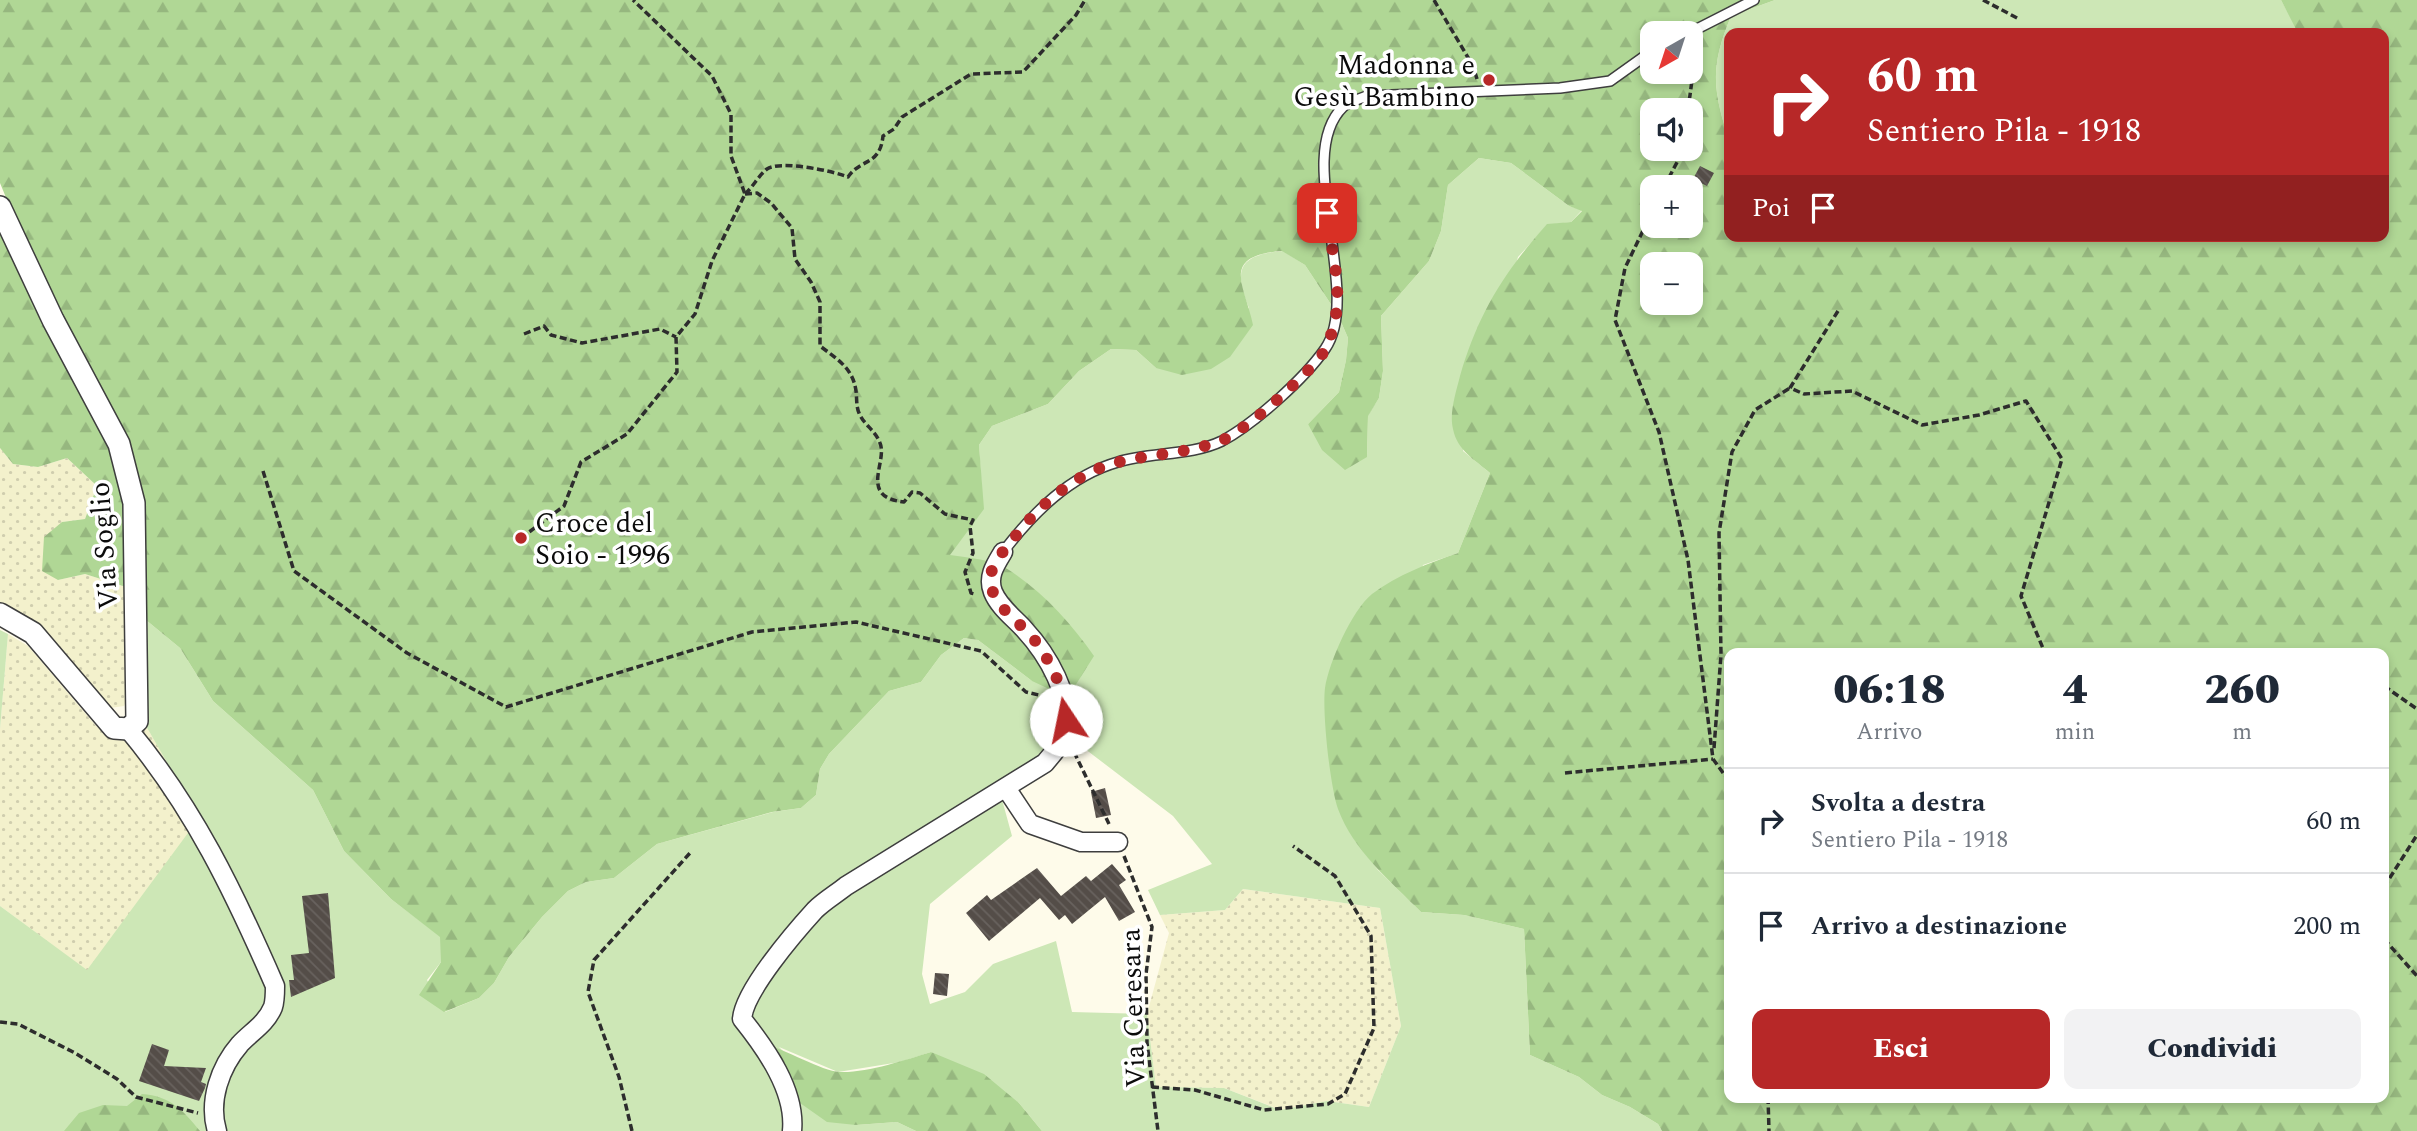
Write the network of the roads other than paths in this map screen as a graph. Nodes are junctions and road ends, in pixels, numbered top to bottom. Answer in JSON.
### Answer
{"nodes":[{"id":1,"x":1754,"y":0,"type":"edge"},
{"id":2,"x":1703,"y":28,"type":"edge"},
{"id":3,"x":1640,"y":60,"type":"edge"},
{"id":4,"x":0,"y":207,"type":"edge"},
{"id":5,"x":1003,"y":552,"type":"joint"},
{"id":6,"x":0,"y":614,"type":"edge"},
{"id":7,"x":128,"y":729,"type":"junction"},
{"id":8,"x":1006,"y":788,"type":"junction"},
{"id":9,"x":1118,"y":842,"type":"road end"},
{"id":10,"x":215,"y":1124,"type":"edge"},
{"id":11,"x":792,"y":1131,"type":"edge"}],
"edges":[{"from":1,"to":2,"type":"lane"},
{"from":3,"to":5,"type":"lane"},
{"from":4,"to":7,"type":"street","name":"Via Soglio"},
{"from":5,"to":8,"type":"street"},
{"from":6,"to":7,"type":"street"},
{"from":7,"to":10,"type":"street"},
{"from":8,"to":9,"type":"street"},
{"from":8,"to":11,"type":"street"}]}
